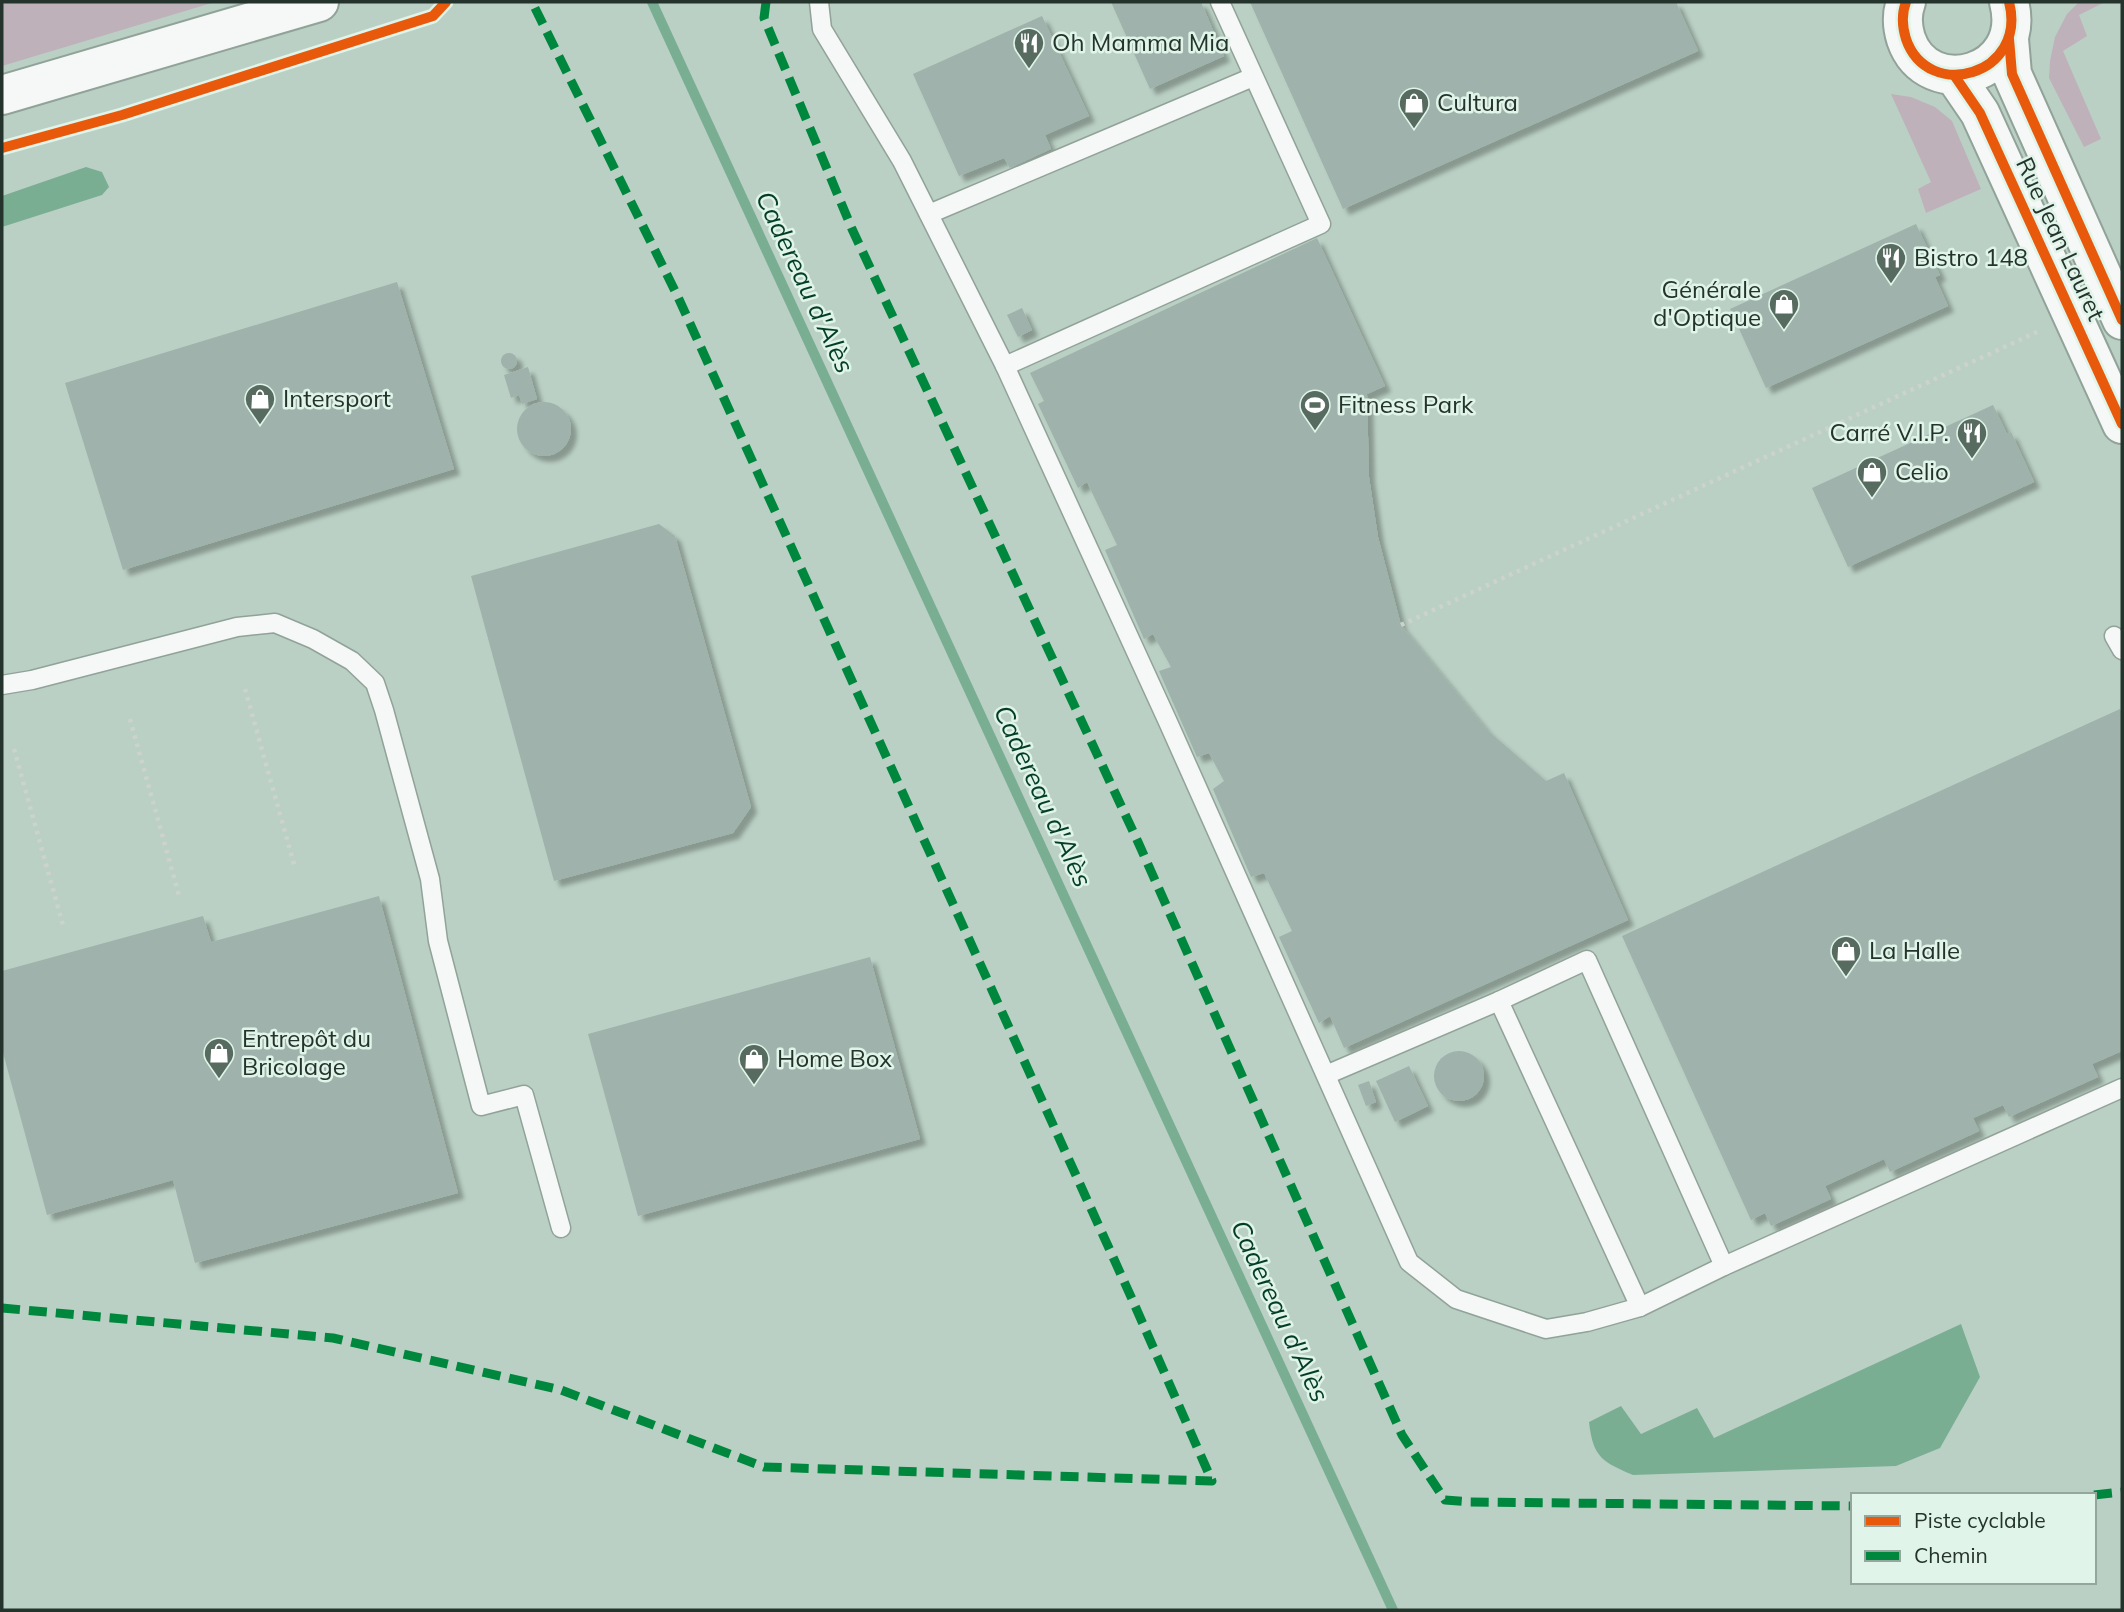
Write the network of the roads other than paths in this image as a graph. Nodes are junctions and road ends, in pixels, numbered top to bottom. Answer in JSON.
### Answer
{"nodes":[{"id":1,"x":319,"y":2,"type":"edge"},
{"id":2,"x":819,"y":2,"type":"edge"},
{"id":3,"x":1220,"y":2,"type":"edge"},
{"id":4,"x":1906,"y":2,"type":"edge"},
{"id":5,"x":2009,"y":20,"type":"edge"},
{"id":6,"x":1954,"y":75,"type":"junction"},
{"id":7,"x":1254,"y":77,"type":"junction"},
{"id":8,"x":2,"y":95,"type":"edge"},
{"id":9,"x":929,"y":214,"type":"junction"},
{"id":10,"x":2122,"y":320,"type":"edge"},
{"id":11,"x":1005,"y":366,"type":"junction"},
{"id":12,"x":2122,"y":424,"type":"edge"},
{"id":13,"x":2,"y":685,"type":"edge"},
{"id":14,"x":1499,"y":1001,"type":"junction"},
{"id":15,"x":1326,"y":1075,"type":"junction"},
{"id":16,"x":2122,"y":1088,"type":"edge"},
{"id":17,"x":561,"y":1228,"type":"dead end"},
{"id":18,"x":1724,"y":1266,"type":"junction"},
{"id":19,"x":1640,"y":1307,"type":"junction"}],
"edges":[{"from":1,"to":8,"type":"street"},
{"from":2,"to":9,"type":"lane"},
{"from":3,"to":7,"type":"lane"},
{"from":4,"to":6,"type":"street"},
{"from":5,"to":6,"type":"street"},
{"from":5,"to":10,"type":"street","name":"Rue Jean Lauret"},
{"from":6,"to":12,"type":"street","name":"Rue Jean Lauret"},
{"from":7,"to":9,"type":"lane"},
{"from":7,"to":11,"type":"lane"},
{"from":9,"to":11,"type":"lane"},
{"from":11,"to":15,"type":"lane"},
{"from":13,"to":17,"type":"lane"},
{"from":14,"to":15,"type":"lane"},
{"from":14,"to":18,"type":"lane"},
{"from":14,"to":19,"type":"lane"},
{"from":15,"to":19,"type":"lane"},
{"from":16,"to":18,"type":"lane"},
{"from":18,"to":19,"type":"lane"}]}
